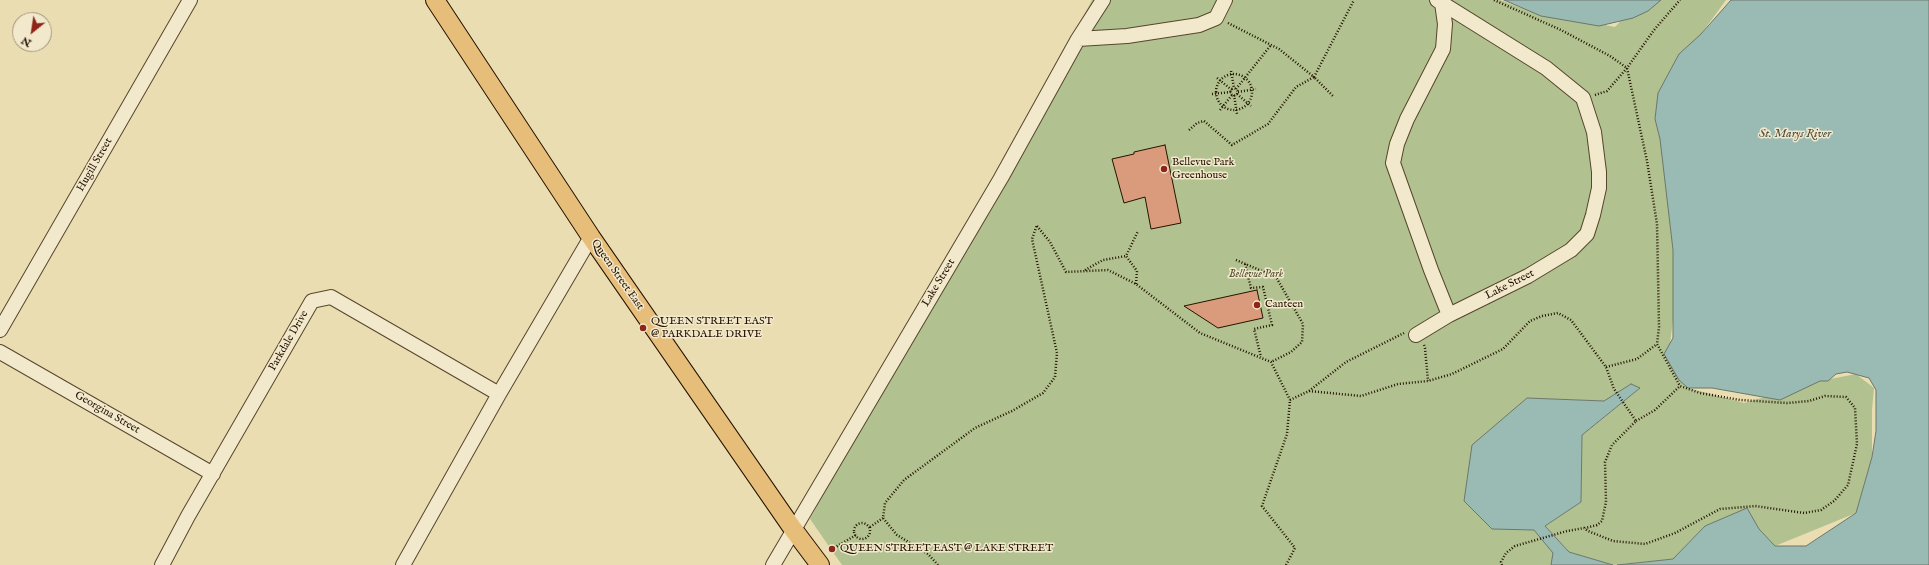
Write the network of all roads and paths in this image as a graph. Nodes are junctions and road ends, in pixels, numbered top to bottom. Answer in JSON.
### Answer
{"nodes":[{"id":1,"x":190,"y":0,"type":"edge"},
{"id":2,"x":435,"y":0,"type":"edge"},
{"id":3,"x":1103,"y":0,"type":"edge"},
{"id":4,"x":1225,"y":0,"type":"edge"},
{"id":5,"x":1354,"y":0,"type":"edge"},
{"id":6,"x":1494,"y":0,"type":"edge"},
{"id":7,"x":1680,"y":0,"type":"edge"},
{"id":8,"x":1440,"y":1,"type":"edge"},
{"id":9,"x":1216,"y":18,"type":"junction"},
{"id":10,"x":1078,"y":39,"type":"junction"},
{"id":11,"x":1271,"y":45,"type":"junction"},
{"id":12,"x":1627,"y":68,"type":"junction"},
{"id":13,"x":1231,"y":73,"type":"junction"},
{"id":14,"x":1314,"y":77,"type":"junction"},
{"id":15,"x":1245,"y":78,"type":"junction"},
{"id":16,"x":1218,"y":79,"type":"junction"},
{"id":17,"x":1256,"y":89,"type":"dead end"},
{"id":18,"x":1252,"y":90,"type":"junction"},
{"id":19,"x":1234,"y":92,"type":"junction"},
{"id":20,"x":1214,"y":94,"type":"junction"},
{"id":21,"x":1333,"y":96,"type":"dead end"},
{"id":22,"x":1583,"y":98,"type":"junction"},
{"id":23,"x":1248,"y":104,"type":"junction"},
{"id":24,"x":1251,"y":106,"type":"dead end"},
{"id":25,"x":1221,"y":108,"type":"junction"},
{"id":26,"x":1236,"y":110,"type":"junction"},
{"id":27,"x":1237,"y":114,"type":"dead end"},
{"id":28,"x":1189,"y":130,"type":"dead end"},
{"id":29,"x":1138,"y":231,"type":"dead end"},
{"id":30,"x":591,"y":237,"type":"junction"},
{"id":31,"x":1126,"y":256,"type":"junction"},
{"id":32,"x":1236,"y":260,"type":"dead end"},
{"id":33,"x":1245,"y":264,"type":"junction"},
{"id":34,"x":1085,"y":271,"type":"junction"},
{"id":35,"x":1136,"y":284,"type":"junction"},
{"id":36,"x":1449,"y":316,"type":"junction"},
{"id":37,"x":0,"y":330,"type":"edge"},
{"id":38,"x":1416,"y":335,"type":"junction"},
{"id":39,"x":1657,"y":344,"type":"junction"},
{"id":40,"x":0,"y":352,"type":"edge"},
{"id":41,"x":1261,"y":358,"type":"junction"},
{"id":42,"x":1271,"y":362,"type":"junction"},
{"id":43,"x":1606,"y":367,"type":"junction"},
{"id":44,"x":1428,"y":381,"type":"junction"},
{"id":45,"x":1680,"y":386,"type":"junction"},
{"id":46,"x":1309,"y":391,"type":"junction"},
{"id":47,"x":498,"y":394,"type":"junction"},
{"id":48,"x":1290,"y":400,"type":"junction"},
{"id":49,"x":1636,"y":421,"type":"junction"},
{"id":50,"x":213,"y":474,"type":"junction"},
{"id":51,"x":883,"y":518,"type":"junction"},
{"id":52,"x":870,"y":527,"type":"junction"},
{"id":53,"x":1584,"y":528,"type":"junction"},
{"id":54,"x":793,"y":529,"type":"junction"},
{"id":55,"x":856,"y":535,"type":"junction"},
{"id":56,"x":818,"y":562,"type":"edge"},
{"id":57,"x":162,"y":565,"type":"edge"},
{"id":58,"x":403,"y":565,"type":"edge"},
{"id":59,"x":773,"y":565,"type":"edge"},
{"id":60,"x":938,"y":565,"type":"edge"},
{"id":61,"x":1286,"y":565,"type":"edge"},
{"id":62,"x":1502,"y":565,"type":"edge"}],
"edges":[{"from":1,"to":37,"type":"street","name":"Hugill Street"},
{"from":2,"to":30,"type":"main road","name":"Queen Street East"},
{"from":3,"to":10,"type":"street","name":"Lake Street"},
{"from":4,"to":9,"type":"street"},
{"from":5,"to":14,"type":"path"},
{"from":6,"to":12,"type":"path"},
{"from":7,"to":12,"type":"path"},
{"from":8,"to":22,"type":"street"},
{"from":8,"to":36,"type":"street"},
{"from":9,"to":10,"type":"street"},
{"from":9,"to":11,"type":"path"},
{"from":10,"to":54,"type":"street","name":"Lake Street"},
{"from":11,"to":14,"type":"path"},
{"from":11,"to":15,"type":"path"},
{"from":12,"to":22,"type":"path"},
{"from":12,"to":39,"type":"path"},
{"from":13,"to":15,"type":"path"},
{"from":13,"to":16,"type":"path"},
{"from":13,"to":19,"type":"path"},
{"from":14,"to":21,"type":"path"},
{"from":14,"to":28,"type":"path"},
{"from":15,"to":18,"type":"path"},
{"from":15,"to":19,"type":"path"},
{"from":16,"to":19,"type":"path"},
{"from":16,"to":20,"type":"path"},
{"from":17,"to":18,"type":"path"},
{"from":18,"to":19,"type":"path"},
{"from":18,"to":23,"type":"path"},
{"from":19,"to":20,"type":"path"},
{"from":19,"to":23,"type":"path"},
{"from":19,"to":25,"type":"path"},
{"from":19,"to":26,"type":"path"},
{"from":20,"to":25,"type":"path"},
{"from":22,"to":36,"type":"street","name":"Lake Street"},
{"from":23,"to":24,"type":"path"},
{"from":23,"to":26,"type":"path"},
{"from":25,"to":26,"type":"path"},
{"from":26,"to":27,"type":"path"},
{"from":29,"to":31,"type":"path"},
{"from":30,"to":47,"type":"street"},
{"from":30,"to":54,"type":"main road","name":"Queen Street East"},
{"from":31,"to":34,"type":"path"},
{"from":31,"to":35,"type":"path"},
{"from":32,"to":33,"type":"path"},
{"from":33,"to":41,"type":"path"},
{"from":33,"to":42,"type":"path"},
{"from":34,"to":35,"type":"path"},
{"from":34,"to":51,"type":"path"},
{"from":35,"to":41,"type":"path"},
{"from":36,"to":38,"type":"street","name":"Lake Street"},
{"from":38,"to":44,"type":"path"},
{"from":38,"to":46,"type":"path"},
{"from":39,"to":43,"type":"path"},
{"from":39,"to":45,"type":"path"},
{"from":40,"to":50,"type":"street","name":"Georgina Street"},
{"from":41,"to":42,"type":"path"},
{"from":42,"to":48,"type":"path"},
{"from":43,"to":44,"type":"path"},
{"from":43,"to":49,"type":"path"},
{"from":44,"to":46,"type":"path"},
{"from":45,"to":49,"type":"path"},
{"from":45,"to":53,"type":"path"},
{"from":46,"to":48,"type":"path"},
{"from":47,"to":50,"type":"street","name":"Parkdale Drive"},
{"from":47,"to":58,"type":"street"},
{"from":48,"to":61,"type":"path"},
{"from":49,"to":53,"type":"path"},
{"from":50,"to":57,"type":"street","name":"Parkdale Drive"},
{"from":51,"to":52,"type":"path"},
{"from":51,"to":60,"type":"path"},
{"from":52,"to":55,"type":"path"},
{"from":52,"to":55,"type":"path"},
{"from":53,"to":62,"type":"path"},
{"from":54,"to":56,"type":"main road","name":"Queen Street East"},
{"from":54,"to":59,"type":"street","name":"Lake Street"},
{"from":55,"to":56,"type":"path"}]}
